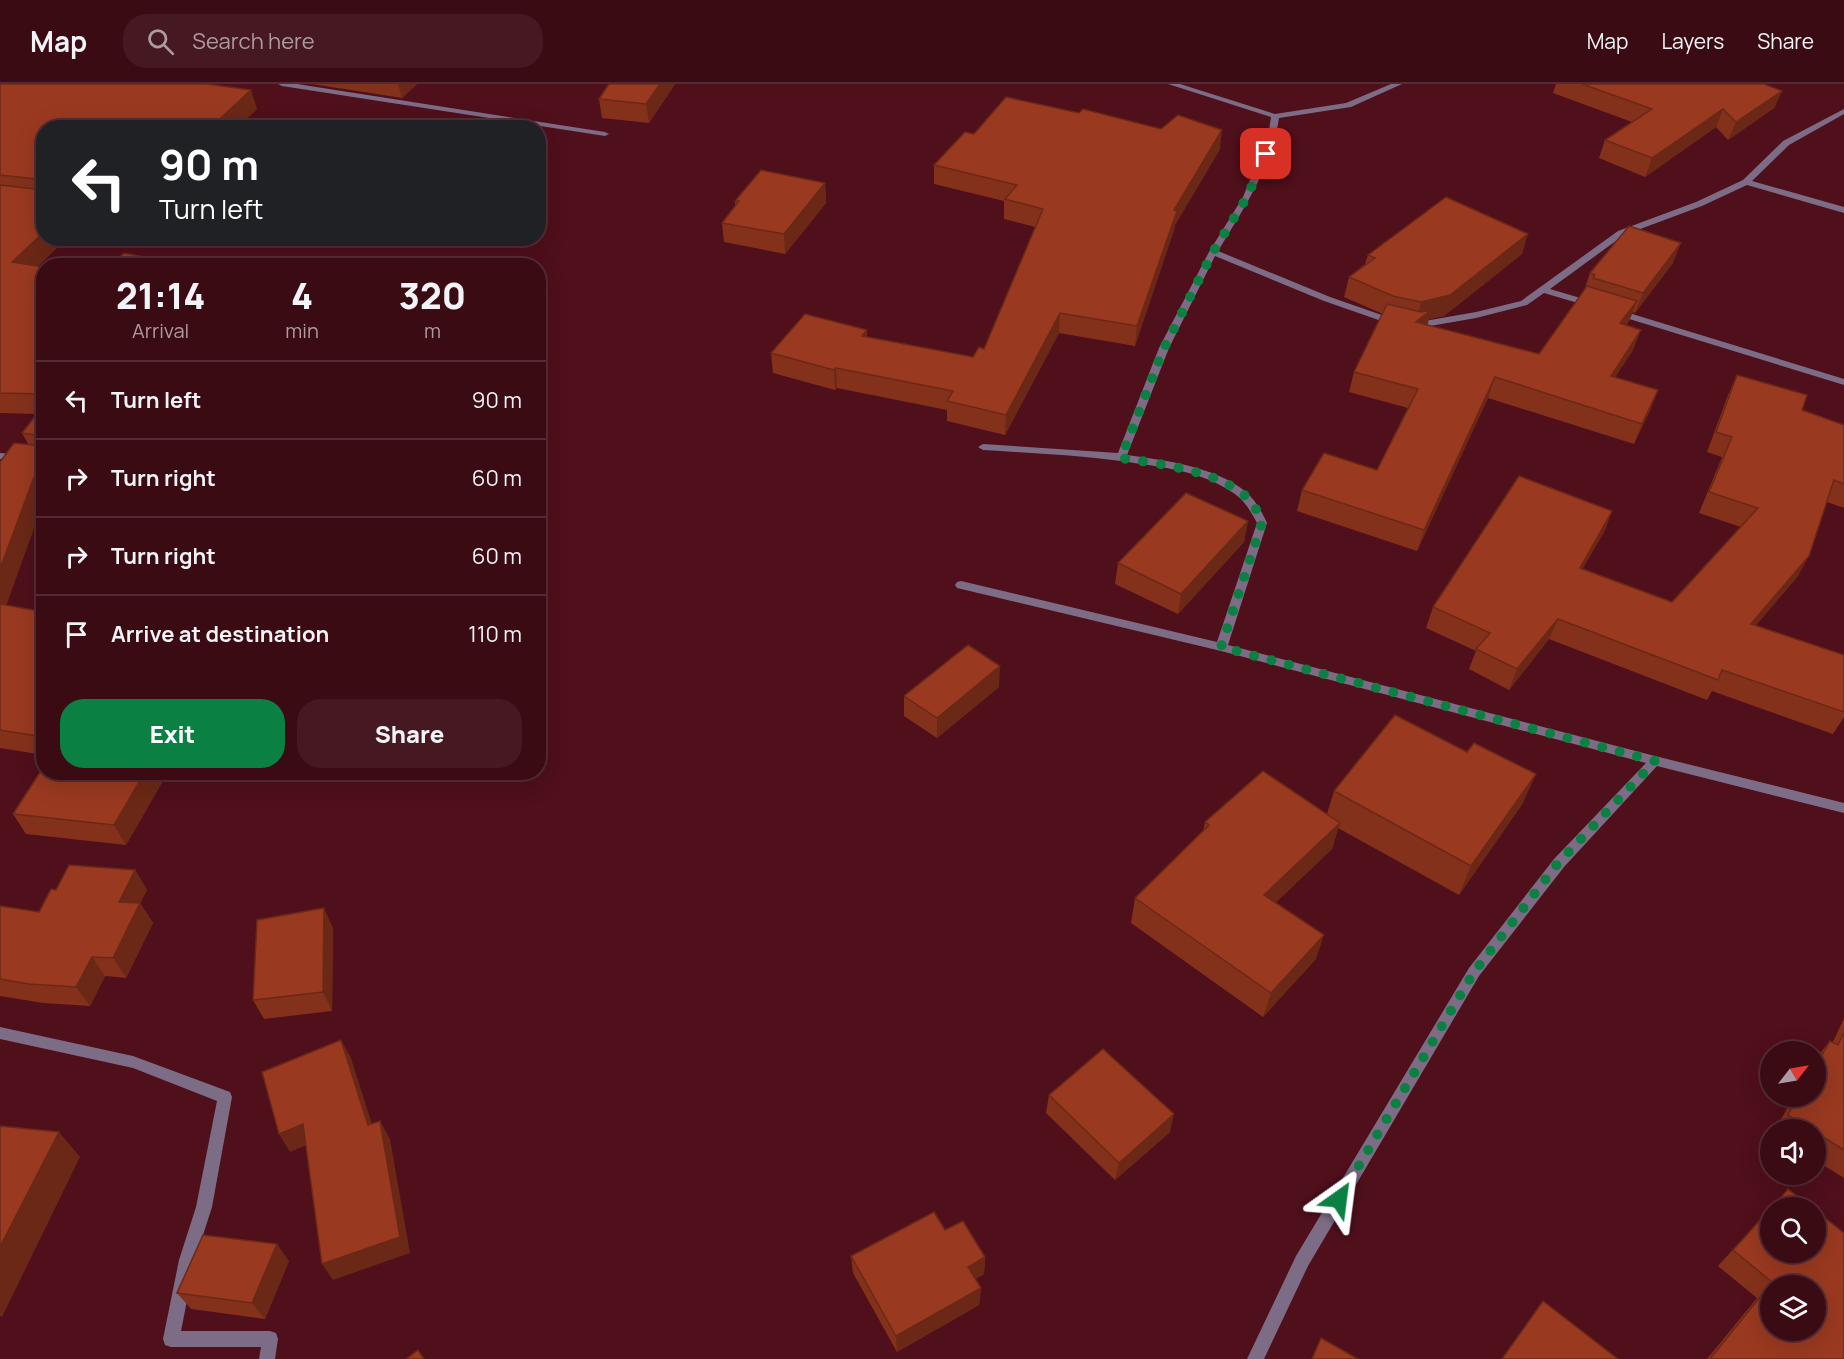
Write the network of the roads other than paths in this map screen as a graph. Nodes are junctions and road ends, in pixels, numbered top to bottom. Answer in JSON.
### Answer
{"nodes":[{"id":1,"x":282,"y":84,"type":"edge"},
{"id":2,"x":1172,"y":84,"type":"edge"},
{"id":3,"x":1398,"y":84,"type":"edge"},
{"id":4,"x":1844,"y":111,"type":"edge"},
{"id":5,"x":1275,"y":116,"type":"junction"},
{"id":6,"x":515,"y":120,"type":"edge"},
{"id":7,"x":546,"y":125,"type":"edge"},
{"id":8,"x":605,"y":134,"type":"dead end"},
{"id":9,"x":1746,"y":182,"type":"junction"},
{"id":10,"x":1844,"y":210,"type":"edge"},
{"id":11,"x":1213,"y":252,"type":"junction"},
{"id":12,"x":1543,"y":290,"type":"junction"},
{"id":13,"x":1599,"y":307,"type":"edge"},
{"id":14,"x":1610,"y":310,"type":"edge"},
{"id":15,"x":1844,"y":382,"type":"edge"},
{"id":16,"x":983,"y":447,"type":"dead end"},
{"id":17,"x":4,"y":457,"type":"edge"},
{"id":18,"x":1121,"y":458,"type":"junction"},
{"id":19,"x":36,"y":459,"type":"edge"},
{"id":20,"x":0,"y":471,"type":"edge"},
{"id":21,"x":961,"y":585,"type":"dead end"},
{"id":22,"x":1221,"y":647,"type":"junction"},
{"id":23,"x":1655,"y":761,"type":"junction"},
{"id":24,"x":1844,"y":808,"type":"edge"},
{"id":25,"x":0,"y":1033,"type":"edge"},
{"id":26,"x":267,"y":1359,"type":"edge"},
{"id":27,"x":1255,"y":1359,"type":"edge"}],
"edges":[{"from":1,"to":6,"type":"street"},
{"from":2,"to":5,"type":"street"},
{"from":3,"to":5,"type":"street"},
{"from":4,"to":9,"type":"street"},
{"from":5,"to":11,"type":"street"},
{"from":7,"to":8,"type":"street"},
{"from":9,"to":10,"type":"street"},
{"from":9,"to":12,"type":"street"},
{"from":11,"to":12,"type":"street"},
{"from":11,"to":18,"type":"street"},
{"from":12,"to":13,"type":"street"},
{"from":14,"to":15,"type":"street"},
{"from":16,"to":18,"type":"street"},
{"from":17,"to":19,"type":"street"},
{"from":17,"to":20,"type":"street"},
{"from":18,"to":22,"type":"street"},
{"from":21,"to":22,"type":"street"},
{"from":22,"to":23,"type":"street"},
{"from":23,"to":24,"type":"street"},
{"from":23,"to":27,"type":"street"},
{"from":25,"to":26,"type":"street"}]}
